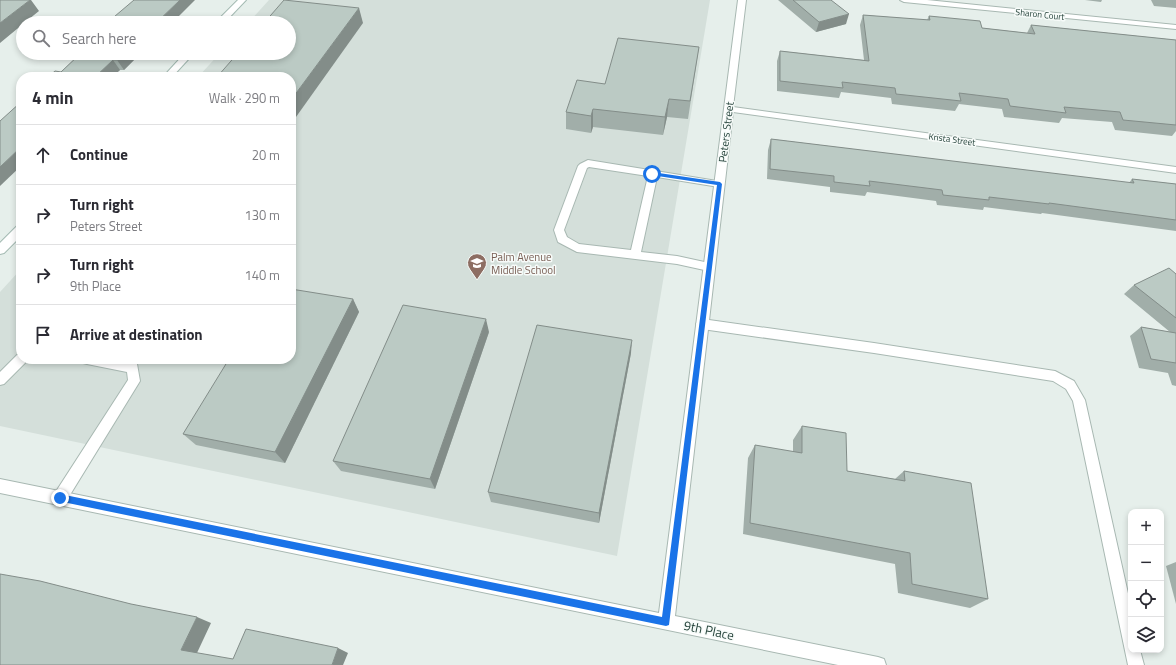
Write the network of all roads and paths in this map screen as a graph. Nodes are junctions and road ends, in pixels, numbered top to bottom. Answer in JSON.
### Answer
{"nodes":[{"id":1,"x":242,"y":0,"type":"edge"},
{"id":2,"x":742,"y":0,"type":"edge"},
{"id":3,"x":904,"y":0,"type":"edge"},
{"id":4,"x":226,"y":16,"type":"edge"},
{"id":5,"x":1176,"y":27,"type":"edge"},
{"id":6,"x":183,"y":60,"type":"edge"},
{"id":7,"x":172,"y":72,"type":"edge"},
{"id":8,"x":729,"y":109,"type":"junction"},
{"id":9,"x":1176,"y":170,"type":"edge"},
{"id":10,"x":652,"y":174,"type":"junction"},
{"id":11,"x":720,"y":184,"type":"junction"},
{"id":12,"x":16,"y":233,"type":"edge"},
{"id":13,"x":0,"y":250,"type":"edge"},
{"id":14,"x":635,"y":255,"type":"junction"},
{"id":15,"x":709,"y":267,"type":"junction"},
{"id":16,"x":702,"y":324,"type":"junction"},
{"id":17,"x":16,"y":364,"type":"edge"},
{"id":18,"x":113,"y":364,"type":"edge"},
{"id":19,"x":0,"y":380,"type":"edge"},
{"id":20,"x":0,"y":486,"type":"edge"},
{"id":21,"x":60,"y":498,"type":"junction"},
{"id":22,"x":666,"y":622,"type":"junction"},
{"id":23,"x":1128,"y":629,"type":"edge"},
{"id":24,"x":1133,"y":653,"type":"edge"},
{"id":25,"x":878,"y":665,"type":"edge"},
{"id":26,"x":1136,"y":665,"type":"edge"}],
"edges":[{"from":1,"to":4,"type":"street"},
{"from":2,"to":8,"type":"street","name":"Peters Street"},
{"from":3,"to":5,"type":"street","name":"Sharon Court"},
{"from":6,"to":7,"type":"street"},
{"from":8,"to":9,"type":"street","name":"Krista Street"},
{"from":8,"to":11,"type":"street","name":"Peters Street"},
{"from":10,"to":11,"type":"street"},
{"from":10,"to":14,"type":"street"},
{"from":10,"to":14,"type":"street"},
{"from":11,"to":15,"type":"street","name":"Peters Street"},
{"from":12,"to":13,"type":"street"},
{"from":14,"to":15,"type":"street"},
{"from":15,"to":16,"type":"street","name":"Peters Street"},
{"from":16,"to":22,"type":"street","name":"Peters Street"},
{"from":16,"to":23,"type":"street"},
{"from":17,"to":19,"type":"street"},
{"from":18,"to":21,"type":"street"},
{"from":20,"to":21,"type":"street","name":"9th Place"},
{"from":21,"to":22,"type":"street","name":"9th Place"},
{"from":22,"to":25,"type":"street","name":"9th Place"},
{"from":24,"to":26,"type":"street"}]}
